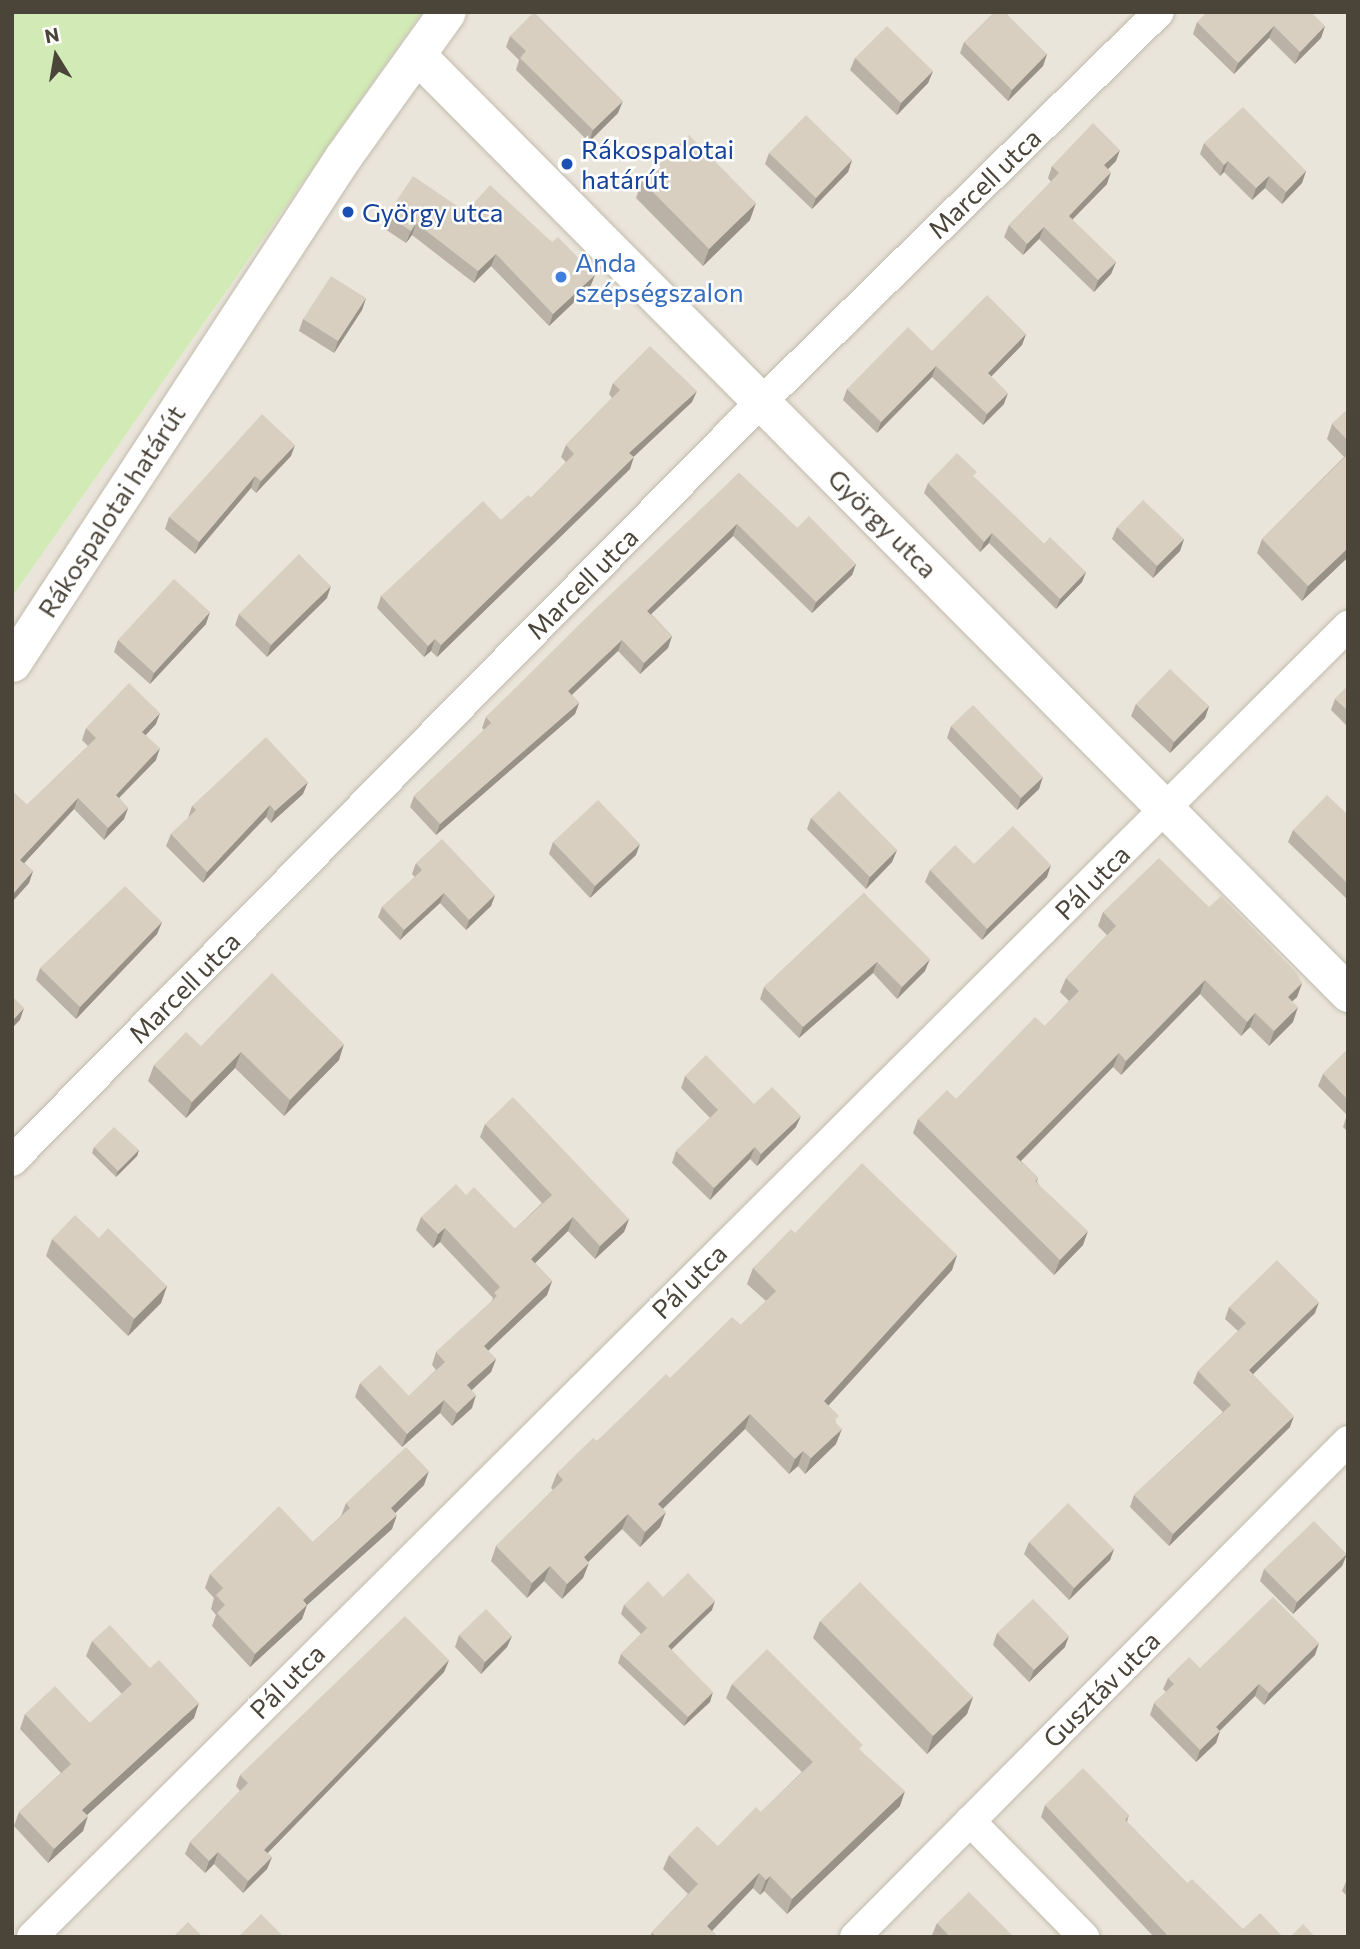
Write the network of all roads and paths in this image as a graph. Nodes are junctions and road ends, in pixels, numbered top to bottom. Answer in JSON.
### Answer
{"nodes":[{"id":1,"x":447,"y":12,"type":"edge"},
{"id":2,"x":1159,"y":12,"type":"edge"},
{"id":3,"x":417,"y":55,"type":"junction"},
{"id":4,"x":762,"y":401,"type":"junction"},
{"id":5,"x":1348,"y":626,"type":"edge"},
{"id":6,"x":12,"y":663,"type":"edge"},
{"id":7,"x":1165,"y":810,"type":"junction"},
{"id":8,"x":1348,"y":993,"type":"edge"},
{"id":9,"x":12,"y":1161,"type":"edge"},
{"id":10,"x":1348,"y":1441,"type":"edge"},
{"id":11,"x":970,"y":1821,"type":"junction"},
{"id":12,"x":32,"y":1937,"type":"edge"},
{"id":13,"x":855,"y":1937,"type":"edge"},
{"id":14,"x":1084,"y":1937,"type":"edge"}],
"edges":[{"from":1,"to":3,"type":"street","name":"Rákospalotai határút"},
{"from":2,"to":4,"type":"street","name":"Marcell utca"},
{"from":3,"to":4,"type":"street","name":"György utca"},
{"from":3,"to":6,"type":"street","name":"Rákospalotai határút"},
{"from":4,"to":7,"type":"street","name":"György utca"},
{"from":4,"to":9,"type":"street","name":"Marcell utca"},
{"from":5,"to":7,"type":"street","name":"Pál utca"},
{"from":7,"to":8,"type":"street","name":"György utca"},
{"from":7,"to":12,"type":"street","name":"Pál utca"},
{"from":10,"to":11,"type":"street","name":"Gusztáv utca"},
{"from":11,"to":13,"type":"street","name":"Gusztáv utca"},
{"from":11,"to":14,"type":"street"}]}
